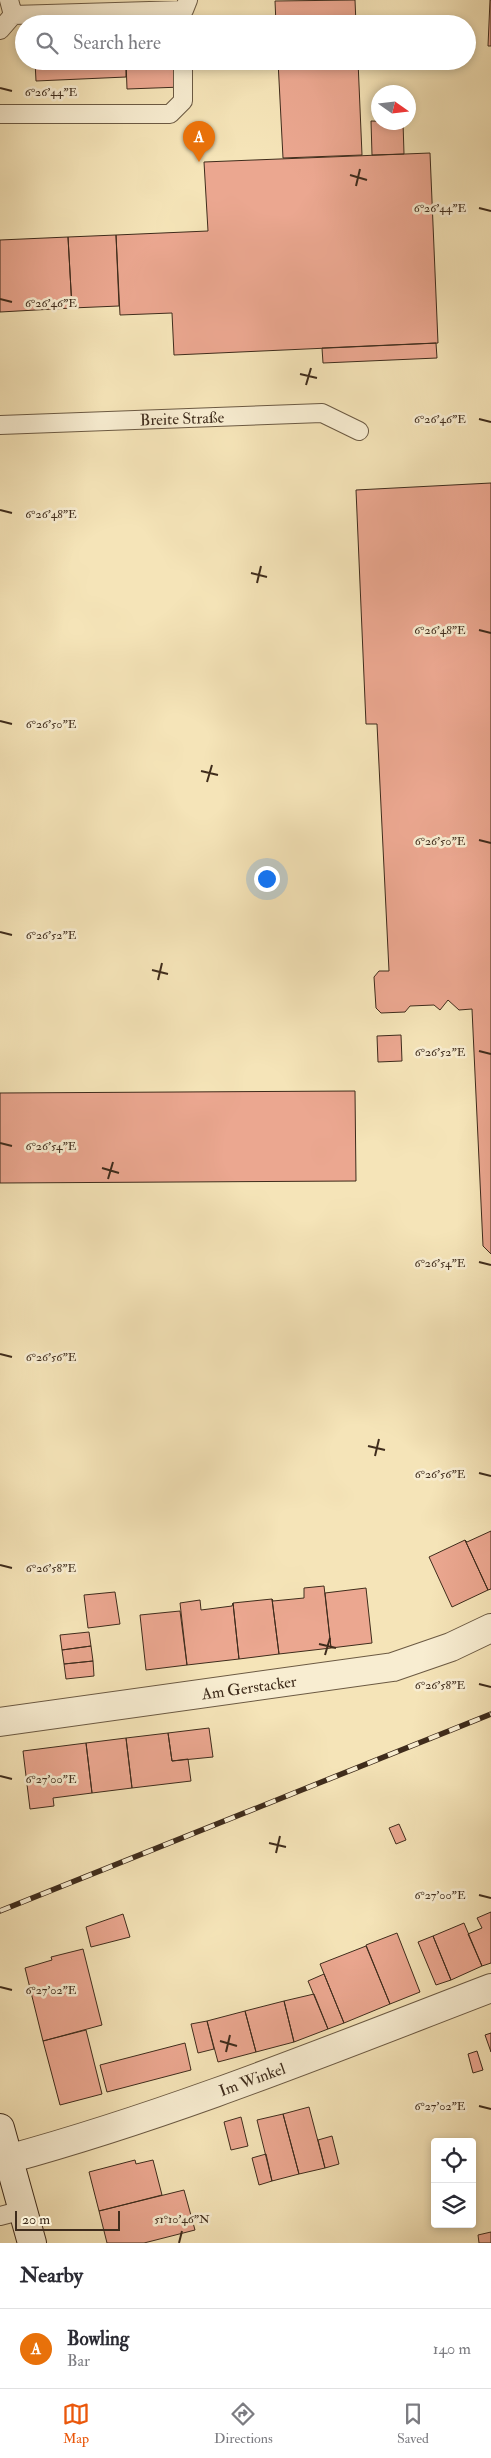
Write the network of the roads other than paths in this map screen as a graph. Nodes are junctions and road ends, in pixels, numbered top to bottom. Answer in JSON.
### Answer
{"nodes":[{"id":1,"x":11,"y":7,"type":"edge"},
{"id":2,"x":185,"y":11,"type":"edge"},
{"id":3,"x":0,"y":30,"type":"edge"},
{"id":4,"x":183,"y":70,"type":"edge"},
{"id":5,"x":0,"y":114,"type":"edge"},
{"id":6,"x":0,"y":425,"type":"edge"},
{"id":7,"x":360,"y":431,"type":"dead end"},
{"id":8,"x":491,"y":1628,"type":"edge"},
{"id":9,"x":0,"y":1722,"type":"edge"},
{"id":10,"x":491,"y":1988,"type":"edge"},
{"id":11,"x":0,"y":2128,"type":"edge"},
{"id":12,"x":8,"y":2159,"type":"junction"},
{"id":13,"x":11,"y":2213,"type":"edge"},
{"id":14,"x":32,"y":2243,"type":"edge"}],
"edges":[{"from":1,"to":2,"type":"lane"},
{"from":1,"to":3,"type":"lane"},
{"from":4,"to":5,"type":"lane"},
{"from":6,"to":7,"type":"lane","name":"Breite Straße"},
{"from":8,"to":9,"type":"street","name":"Am Gerstacker"},
{"from":10,"to":12,"type":"street","name":"Im Winkel"},
{"from":11,"to":12,"type":"street"},
{"from":12,"to":13,"type":"street"},
{"from":13,"to":14,"type":"street"}]}
